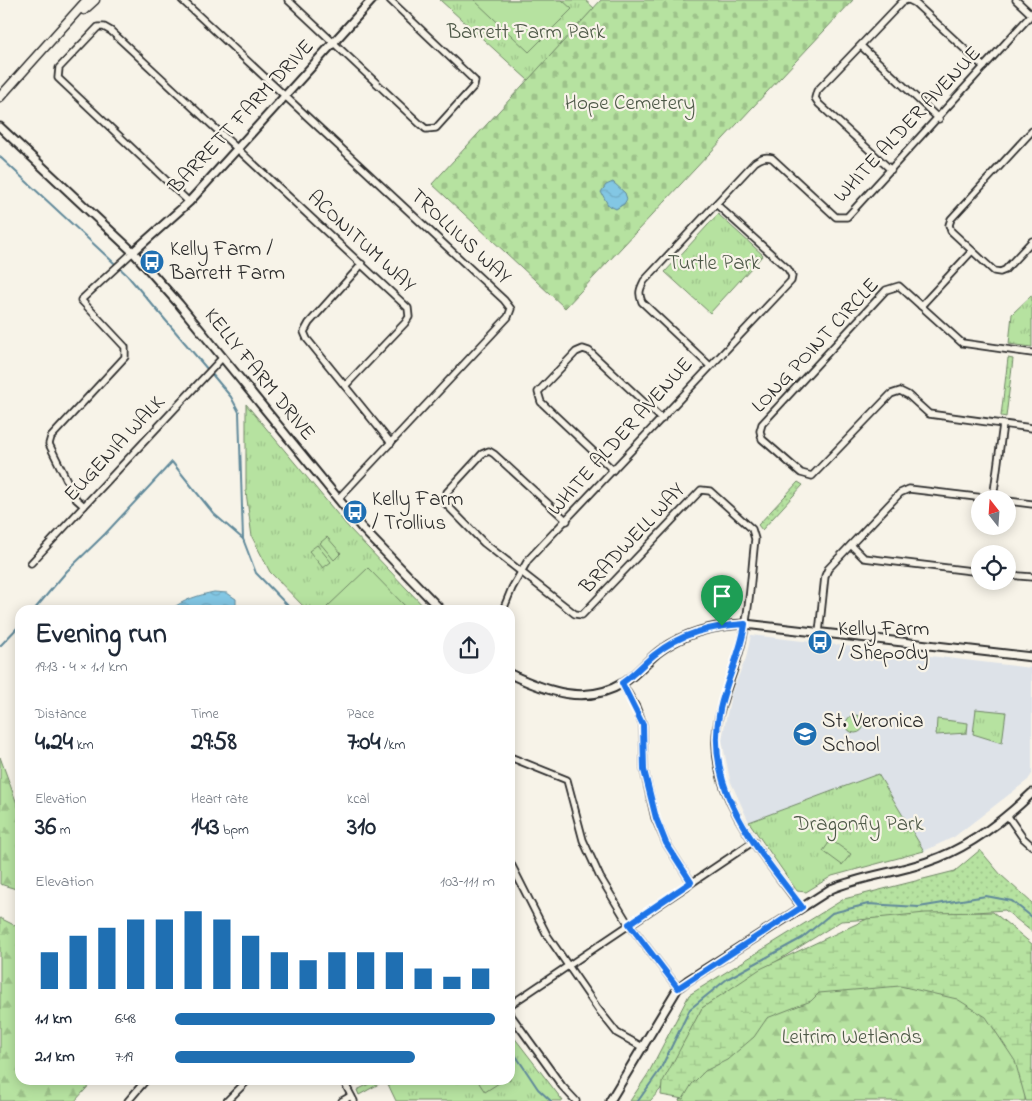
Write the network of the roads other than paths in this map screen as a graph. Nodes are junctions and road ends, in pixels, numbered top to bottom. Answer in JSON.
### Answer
{"nodes":[{"id":1,"x":87,"y":0,"type":"edge"},
{"id":2,"x":94,"y":0,"type":"edge"},
{"id":3,"x":182,"y":0,"type":"edge"},
{"id":4,"x":288,"y":0,"type":"edge"},
{"id":5,"x":372,"y":0,"type":"edge"},
{"id":6,"x":390,"y":0,"type":"edge"},
{"id":7,"x":908,"y":0,"type":"edge"},
{"id":8,"x":1016,"y":0,"type":"edge"},
{"id":9,"x":1032,"y":15,"type":"edge"},
{"id":10,"x":61,"y":32,"type":"junction"},
{"id":11,"x":333,"y":43,"type":"junction"},
{"id":12,"x":861,"y":46,"type":"junction"},
{"id":13,"x":984,"y":68,"type":"junction"},
{"id":14,"x":285,"y":96,"type":"junction"},
{"id":15,"x":0,"y":97,"type":"edge"},
{"id":16,"x":939,"y":119,"type":"junction"},
{"id":17,"x":0,"y":127,"type":"edge"},
{"id":18,"x":1032,"y":131,"type":"edge"},
{"id":19,"x":237,"y":149,"type":"junction"},
{"id":20,"x":891,"y":170,"type":"junction"},
{"id":21,"x":189,"y":202,"type":"junction"},
{"id":22,"x":716,"y":204,"type":"junction"},
{"id":23,"x":1032,"y":242,"type":"edge"},
{"id":24,"x":972,"y":251,"type":"junction"},
{"id":25,"x":133,"y":252,"type":"junction"},
{"id":26,"x":362,"y":264,"type":"junction"},
{"id":27,"x":922,"y":306,"type":"junction"},
{"id":28,"x":1032,"y":352,"type":"edge"},
{"id":29,"x":223,"y":357,"type":"junction"},
{"id":30,"x":710,"y":366,"type":"junction"},
{"id":31,"x":345,"y":386,"type":"junction"},
{"id":32,"x":662,"y":419,"type":"junction"},
{"id":33,"x":1003,"y":424,"type":"junction"},
{"id":34,"x":1032,"y":428,"type":"edge"},
{"id":35,"x":391,"y":443,"type":"junction"},
{"id":36,"x":613,"y":470,"type":"junction"},
{"id":37,"x":994,"y":490,"type":"edge"},
{"id":38,"x":971,"y":496,"type":"edge"},
{"id":39,"x":338,"y":500,"type":"junction"},
{"id":40,"x":1016,"y":502,"type":"edge"},
{"id":41,"x":1032,"y":504,"type":"edge"},
{"id":42,"x":84,"y":506,"type":"junction"},
{"id":43,"x":567,"y":521,"type":"junction"},
{"id":44,"x":851,"y":545,"type":"junction"},
{"id":45,"x":31,"y":563,"type":"dead end"},
{"id":46,"x":971,"y":571,"type":"edge"},
{"id":47,"x":521,"y":572,"type":"junction"},
{"id":48,"x":1016,"y":576,"type":"edge"},
{"id":49,"x":1032,"y":577,"type":"edge"},
{"id":50,"x":436,"y":605,"type":"edge"},
{"id":51,"x":505,"y":605,"type":"edge"},
{"id":52,"x":745,"y":624,"type":"junction"},
{"id":53,"x":819,"y":633,"type":"junction"},
{"id":54,"x":1032,"y":657,"type":"edge"},
{"id":55,"x":515,"y":676,"type":"edge"},
{"id":56,"x":622,"y":683,"type":"junction"},
{"id":57,"x":515,"y":759,"type":"edge"},
{"id":58,"x":1032,"y":793,"type":"edge"},
{"id":59,"x":1006,"y":815,"type":"junction"},
{"id":60,"x":754,"y":841,"type":"junction"},
{"id":61,"x":1032,"y":846,"type":"edge"},
{"id":62,"x":515,"y":872,"type":"edge"},
{"id":63,"x":691,"y":882,"type":"junction"},
{"id":64,"x":802,"y":907,"type":"junction"},
{"id":65,"x":629,"y":924,"type":"junction"},
{"id":66,"x":568,"y":967,"type":"junction"},
{"id":67,"x":678,"y":988,"type":"junction"},
{"id":68,"x":515,"y":1002,"type":"edge"},
{"id":69,"x":515,"y":1021,"type":"edge"},
{"id":70,"x":644,"y":1048,"type":"junction"},
{"id":71,"x":142,"y":1085,"type":"edge"},
{"id":72,"x":243,"y":1085,"type":"edge"},
{"id":73,"x":346,"y":1085,"type":"edge"},
{"id":74,"x":352,"y":1098,"type":"edge"},
{"id":75,"x":128,"y":1101,"type":"edge"},
{"id":76,"x":227,"y":1101,"type":"edge"},
{"id":77,"x":342,"y":1101,"type":"edge"},
{"id":78,"x":576,"y":1101,"type":"edge"},
{"id":79,"x":610,"y":1101,"type":"edge"}],
"edges":[{"from":1,"to":10,"type":"main road"},
{"from":2,"to":10,"type":"main road"},
{"from":3,"to":14,"type":"street"},
{"from":4,"to":11,"type":"street"},
{"from":5,"to":11,"type":"street","name":"BARRETT FARM DRIVE"},
{"from":6,"to":11,"type":"street"},
{"from":7,"to":12,"type":"street"},
{"from":7,"to":13,"type":"street"},
{"from":8,"to":9,"type":"street"},
{"from":9,"to":13,"type":"street","name":"WHITE ALDER AVENUE"},
{"from":10,"to":15,"type":"main road"},
{"from":11,"to":14,"type":"street","name":"BARRETT FARM DRIVE"},
{"from":12,"to":16,"type":"street"},
{"from":12,"to":20,"type":"street"},
{"from":13,"to":16,"type":"street","name":"WHITE ALDER AVENUE"},
{"from":14,"to":19,"type":"street","name":"BARRETT FARM DRIVE"},
{"from":14,"to":35,"type":"street","name":"TROLLIUS WAY"},
{"from":16,"to":20,"type":"street","name":"WHITE ALDER AVENUE"},
{"from":17,"to":25,"type":"street","name":"KELLY FARM DRIVE"},
{"from":18,"to":24,"type":"street"},
{"from":19,"to":21,"type":"street","name":"BARRETT FARM DRIVE"},
{"from":19,"to":21,"type":"street","name":"ACONITUM WAY"},
{"from":19,"to":26,"type":"street","name":"ACONITUM WAY"},
{"from":20,"to":22,"type":"street","name":"WHITE ALDER AVENUE"},
{"from":21,"to":25,"type":"street","name":"BARRETT FARM DRIVE"},
{"from":22,"to":30,"type":"street","name":"WHITE ALDER AVENUE"},
{"from":22,"to":30,"type":"street"},
{"from":23,"to":24,"type":"street"},
{"from":24,"to":27,"type":"street"},
{"from":25,"to":29,"type":"street","name":"KELLY FARM DRIVE"},
{"from":25,"to":42,"type":"street"},
{"from":26,"to":31,"type":"street"},
{"from":26,"to":31,"type":"street","name":"ACONITUM WAY"},
{"from":27,"to":28,"type":"street","name":"LONG POINT CIRCLE"},
{"from":27,"to":33,"type":"street","name":"LONG POINT CIRCLE"},
{"from":29,"to":39,"type":"street","name":"KELLY FARM DRIVE"},
{"from":29,"to":42,"type":"street","name":"EUGENIA WALK"},
{"from":30,"to":32,"type":"street","name":"WHITE ALDER AVENUE"},
{"from":31,"to":35,"type":"street"},
{"from":32,"to":36,"type":"street","name":"WHITE ALDER AVENUE"},
{"from":32,"to":36,"type":"street"},
{"from":33,"to":34,"type":"street","name":"LONG POINT CIRCLE"},
{"from":33,"to":37,"type":"street"},
{"from":35,"to":39,"type":"street","name":"TROLLIUS WAY"},
{"from":36,"to":43,"type":"street","name":"WHITE ALDER AVENUE"},
{"from":38,"to":44,"type":"street"},
{"from":39,"to":50,"type":"street","name":"KELLY FARM DRIVE"},
{"from":40,"to":41,"type":"street"},
{"from":42,"to":45,"type":"street","name":"EUGENIA WALK"},
{"from":43,"to":47,"type":"street","name":"WHITE ALDER AVENUE"},
{"from":43,"to":47,"type":"street"},
{"from":44,"to":46,"type":"street"},
{"from":44,"to":53,"type":"street"},
{"from":47,"to":51,"type":"street","name":"WHITE ALDER AVENUE"},
{"from":47,"to":52,"type":"street","name":"BRADWELL WAY"},
{"from":48,"to":49,"type":"street"},
{"from":52,"to":53,"type":"street"},
{"from":52,"to":56,"type":"street"},
{"from":52,"to":60,"type":"street","name":"BRADWELL WAY"},
{"from":53,"to":54,"type":"street"},
{"from":55,"to":56,"type":"street"},
{"from":56,"to":63,"type":"street"},
{"from":57,"to":65,"type":"street"},
{"from":58,"to":59,"type":"street"},
{"from":59,"to":61,"type":"street"},
{"from":59,"to":64,"type":"street"},
{"from":60,"to":63,"type":"street"},
{"from":60,"to":64,"type":"street","name":"BRADWELL WAY"},
{"from":62,"to":66,"type":"street"},
{"from":63,"to":65,"type":"street"},
{"from":64,"to":67,"type":"street"},
{"from":65,"to":66,"type":"street"},
{"from":65,"to":67,"type":"street"},
{"from":66,"to":68,"type":"street"},
{"from":66,"to":70,"type":"street"},
{"from":67,"to":70,"type":"street"},
{"from":69,"to":78,"type":"street"},
{"from":70,"to":79,"type":"street"},
{"from":71,"to":75,"type":"street"},
{"from":72,"to":76,"type":"street"},
{"from":73,"to":74,"type":"street"},
{"from":74,"to":77,"type":"street"}]}
